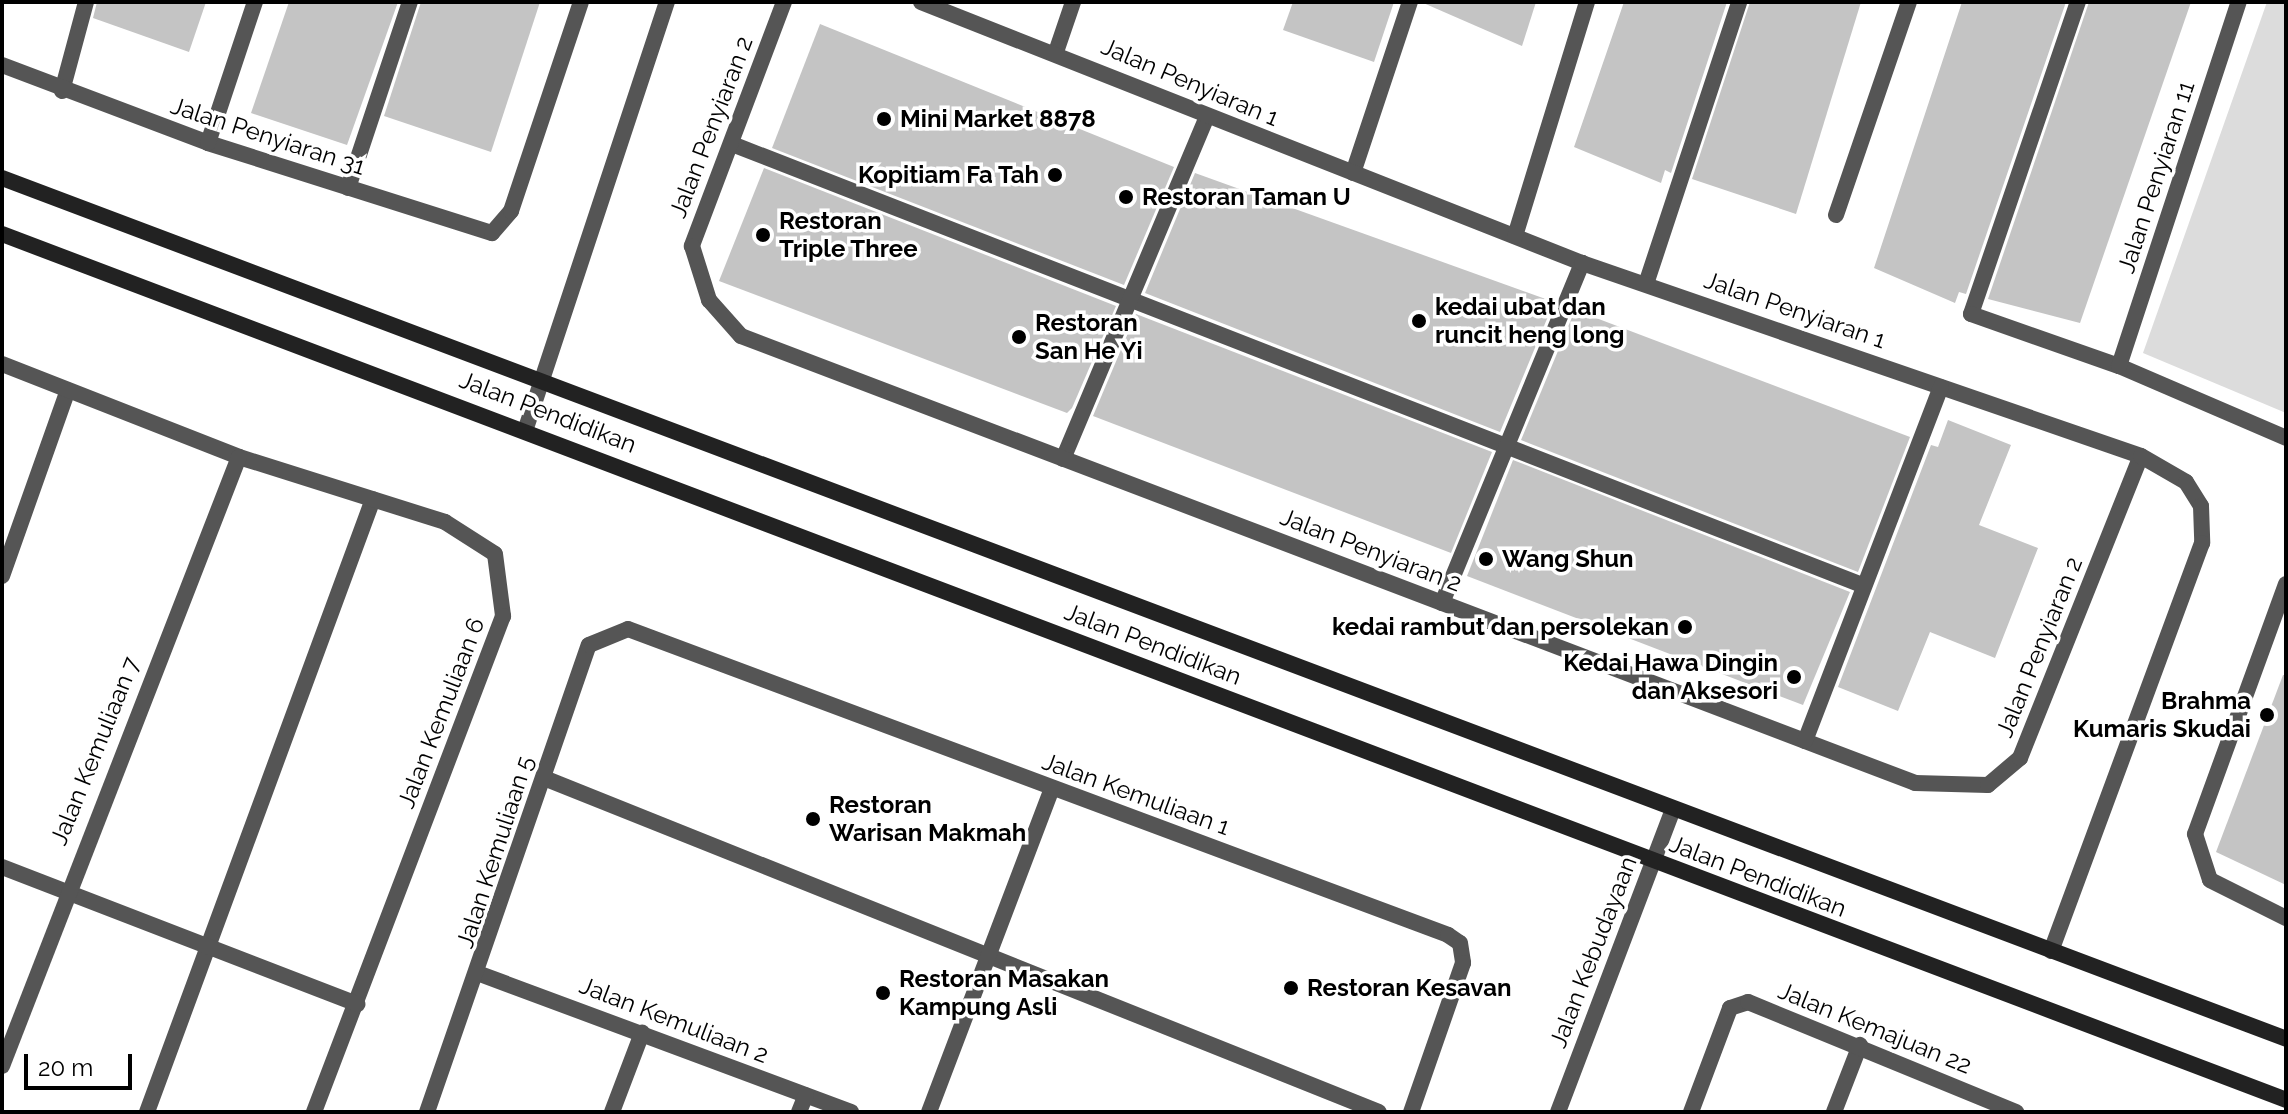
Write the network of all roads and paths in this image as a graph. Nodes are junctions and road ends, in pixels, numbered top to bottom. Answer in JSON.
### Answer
{"nodes":[{"id":1,"x":86,"y":2,"type":"edge"},
{"id":2,"x":255,"y":2,"type":"edge"},
{"id":3,"x":410,"y":2,"type":"edge"},
{"id":4,"x":581,"y":2,"type":"edge"},
{"id":5,"x":667,"y":2,"type":"edge"},
{"id":6,"x":784,"y":2,"type":"edge"},
{"id":7,"x":921,"y":2,"type":"edge"},
{"id":8,"x":1073,"y":2,"type":"edge"},
{"id":9,"x":1410,"y":2,"type":"edge"},
{"id":10,"x":1587,"y":2,"type":"edge"},
{"id":11,"x":1739,"y":2,"type":"edge"},
{"id":12,"x":1909,"y":2,"type":"edge"},
{"id":13,"x":2078,"y":2,"type":"edge"},
{"id":14,"x":2239,"y":2,"type":"edge"},
{"id":15,"x":1056,"y":52,"type":"junction"},
{"id":16,"x":2,"y":65,"type":"edge"},
{"id":17,"x":62,"y":91,"type":"junction"},
{"id":18,"x":1207,"y":117,"type":"junction"},
{"id":19,"x":208,"y":143,"type":"junction"},
{"id":20,"x":732,"y":144,"type":"junction"},
{"id":21,"x":1353,"y":173,"type":"junction"},
{"id":22,"x":2,"y":178,"type":"edge"},
{"id":23,"x":348,"y":188,"type":"junction"},
{"id":24,"x":1836,"y":215,"type":"dead end"},
{"id":25,"x":2,"y":234,"type":"edge"},
{"id":26,"x":1515,"y":236,"type":"junction"},
{"id":27,"x":1582,"y":263,"type":"junction"},
{"id":28,"x":1646,"y":284,"type":"junction"},
{"id":29,"x":1134,"y":300,"type":"junction"},
{"id":30,"x":2,"y":364,"type":"edge"},
{"id":31,"x":2119,"y":366,"type":"junction"},
{"id":32,"x":542,"y":380,"type":"junction"},
{"id":33,"x":1941,"y":387,"type":"junction"},
{"id":34,"x":68,"y":390,"type":"junction"},
{"id":35,"x":526,"y":428,"type":"junction"},
{"id":36,"x":2286,"y":438,"type":"edge"},
{"id":37,"x":1509,"y":444,"type":"junction"},
{"id":38,"x":2141,"y":456,"type":"junction"},
{"id":39,"x":239,"y":457,"type":"junction"},
{"id":40,"x":1063,"y":459,"type":"junction"},
{"id":41,"x":373,"y":499,"type":"junction"},
{"id":42,"x":2,"y":576,"type":"edge"},
{"id":43,"x":2286,"y":584,"type":"edge"},
{"id":44,"x":1862,"y":585,"type":"junction"},
{"id":45,"x":1442,"y":603,"type":"junction"},
{"id":46,"x":628,"y":629,"type":"joint"},
{"id":47,"x":1805,"y":741,"type":"junction"},
{"id":48,"x":544,"y":778,"type":"junction"},
{"id":49,"x":1052,"y":789,"type":"junction"},
{"id":50,"x":1673,"y":809,"type":"junction"},
{"id":51,"x":1654,"y":862,"type":"junction"},
{"id":52,"x":2,"y":867,"type":"edge"},
{"id":53,"x":65,"y":890,"type":"junction"},
{"id":54,"x":2286,"y":918,"type":"edge"},
{"id":55,"x":209,"y":947,"type":"junction"},
{"id":56,"x":2051,"y":951,"type":"junction"},
{"id":57,"x":985,"y":952,"type":"junction"},
{"id":58,"x":480,"y":974,"type":"junction"},
{"id":59,"x":357,"y":1004,"type":"junction"},
{"id":60,"x":642,"y":1033,"type":"junction"},
{"id":61,"x":2286,"y":1039,"type":"edge"},
{"id":62,"x":1860,"y":1045,"type":"junction"},
{"id":63,"x":2,"y":1066,"type":"edge"},
{"id":64,"x":806,"y":1095,"type":"junction"},
{"id":65,"x":2286,"y":1100,"type":"edge"},
{"id":66,"x":2011,"y":1111,"type":"edge"},
{"id":67,"x":147,"y":1112,"type":"edge"},
{"id":68,"x":314,"y":1112,"type":"edge"},
{"id":69,"x":427,"y":1112,"type":"edge"},
{"id":70,"x":612,"y":1112,"type":"edge"},
{"id":71,"x":799,"y":1112,"type":"edge"},
{"id":72,"x":851,"y":1112,"type":"edge"},
{"id":73,"x":929,"y":1112,"type":"edge"},
{"id":74,"x":1379,"y":1112,"type":"edge"},
{"id":75,"x":1411,"y":1112,"type":"edge"},
{"id":76,"x":1558,"y":1112,"type":"edge"},
{"id":77,"x":1691,"y":1112,"type":"edge"},
{"id":78,"x":1834,"y":1112,"type":"edge"}],
"edges":[{"from":1,"to":17,"type":"street"},
{"from":2,"to":19,"type":"street"},
{"from":3,"to":23,"type":"street"},
{"from":4,"to":23,"type":"street","name":"Jalan Penyiaran 31"},
{"from":5,"to":32,"type":"street"},
{"from":6,"to":20,"type":"street","name":"Jalan Penyiaran 2"},
{"from":7,"to":15,"type":"street","name":"Jalan Penyiaran 1"},
{"from":8,"to":15,"type":"street"},
{"from":9,"to":21,"type":"street"},
{"from":10,"to":26,"type":"street"},
{"from":11,"to":28,"type":"street"},
{"from":12,"to":24,"type":"street"},
{"from":13,"to":31,"type":"street"},
{"from":14,"to":31,"type":"street","name":"Jalan Penyiaran 11"},
{"from":15,"to":18,"type":"street","name":"Jalan Penyiaran 1"},
{"from":16,"to":17,"type":"street","name":"Jalan Penyiaran 31"},
{"from":17,"to":19,"type":"street","name":"Jalan Penyiaran 31"},
{"from":18,"to":21,"type":"street","name":"Jalan Penyiaran 1"},
{"from":18,"to":29,"type":"street"},
{"from":19,"to":23,"type":"street","name":"Jalan Penyiaran 31"},
{"from":20,"to":29,"type":"street"},
{"from":20,"to":40,"type":"street","name":"Jalan Penyiaran 2"},
{"from":21,"to":26,"type":"street","name":"Jalan Penyiaran 1"},
{"from":22,"to":32,"type":"main road","name":"Jalan Pendidikan"},
{"from":25,"to":35,"type":"main road","name":"Jalan Pendidikan"},
{"from":26,"to":27,"type":"street","name":"Jalan Penyiaran 1"},
{"from":27,"to":28,"type":"street","name":"Jalan Penyiaran 1"},
{"from":27,"to":37,"type":"street"},
{"from":28,"to":33,"type":"street","name":"Jalan Penyiaran 1"},
{"from":29,"to":37,"type":"street"},
{"from":29,"to":40,"type":"street"},
{"from":30,"to":34,"type":"street","name":"Jalan Kemuliaan 6"},
{"from":31,"to":36,"type":"street"},
{"from":32,"to":35,"type":"street"},
{"from":32,"to":50,"type":"main road","name":"Jalan Pendidikan"},
{"from":33,"to":38,"type":"street","name":"Jalan Penyiaran 1"},
{"from":33,"to":44,"type":"street"},
{"from":34,"to":39,"type":"street","name":"Jalan Kemuliaan 6"},
{"from":34,"to":42,"type":"street"},
{"from":35,"to":51,"type":"main road","name":"Jalan Pendidikan"},
{"from":37,"to":44,"type":"street"},
{"from":37,"to":45,"type":"street"},
{"from":38,"to":47,"type":"street","name":"Jalan Penyiaran 2"},
{"from":38,"to":56,"type":"street","name":"Jalan Penyiaran 1"},
{"from":39,"to":41,"type":"street","name":"Jalan Kemuliaan 6"},
{"from":39,"to":53,"type":"street","name":"Jalan Kemuliaan 7"},
{"from":40,"to":45,"type":"street","name":"Jalan Penyiaran 2"},
{"from":41,"to":55,"type":"street"},
{"from":41,"to":59,"type":"street","name":"Jalan Kemuliaan 6"},
{"from":43,"to":54,"type":"street"},
{"from":44,"to":47,"type":"street"},
{"from":45,"to":47,"type":"street","name":"Jalan Penyiaran 2"},
{"from":46,"to":48,"type":"street","name":"Jalan Kemuliaan 5"},
{"from":46,"to":49,"type":"street","name":"Jalan Kemuliaan 1"},
{"from":48,"to":57,"type":"street"},
{"from":48,"to":58,"type":"street","name":"Jalan Kemuliaan 5"},
{"from":49,"to":57,"type":"street"},
{"from":49,"to":75,"type":"street","name":"Jalan Kemuliaan 1"},
{"from":50,"to":51,"type":"street","name":"Jalan Kebudayaan"},
{"from":50,"to":56,"type":"main road","name":"Jalan Pendidikan"},
{"from":51,"to":65,"type":"main road","name":"Jalan Pendidikan"},
{"from":51,"to":76,"type":"street","name":"Jalan Kebudayaan"},
{"from":52,"to":53,"type":"street"},
{"from":53,"to":55,"type":"street"},
{"from":53,"to":63,"type":"street","name":"Jalan Kemuliaan 7"},
{"from":55,"to":59,"type":"street"},
{"from":55,"to":67,"type":"street"},
{"from":56,"to":61,"type":"main road","name":"Jalan Pendidikan"},
{"from":57,"to":73,"type":"street"},
{"from":57,"to":74,"type":"street"},
{"from":58,"to":60,"type":"street","name":"Jalan Kemuliaan 2"},
{"from":58,"to":69,"type":"street","name":"Jalan Kemuliaan 5"},
{"from":59,"to":68,"type":"street","name":"Jalan Kemuliaan 6"},
{"from":60,"to":64,"type":"street","name":"Jalan Kemuliaan 2"},
{"from":60,"to":70,"type":"street"},
{"from":62,"to":66,"type":"street","name":"Jalan Kemajuan 22"},
{"from":62,"to":77,"type":"street","name":"Jalan Kemajuan 22"},
{"from":62,"to":78,"type":"street"},
{"from":64,"to":71,"type":"street"},
{"from":64,"to":72,"type":"street","name":"Jalan Kemuliaan 2"}]}
